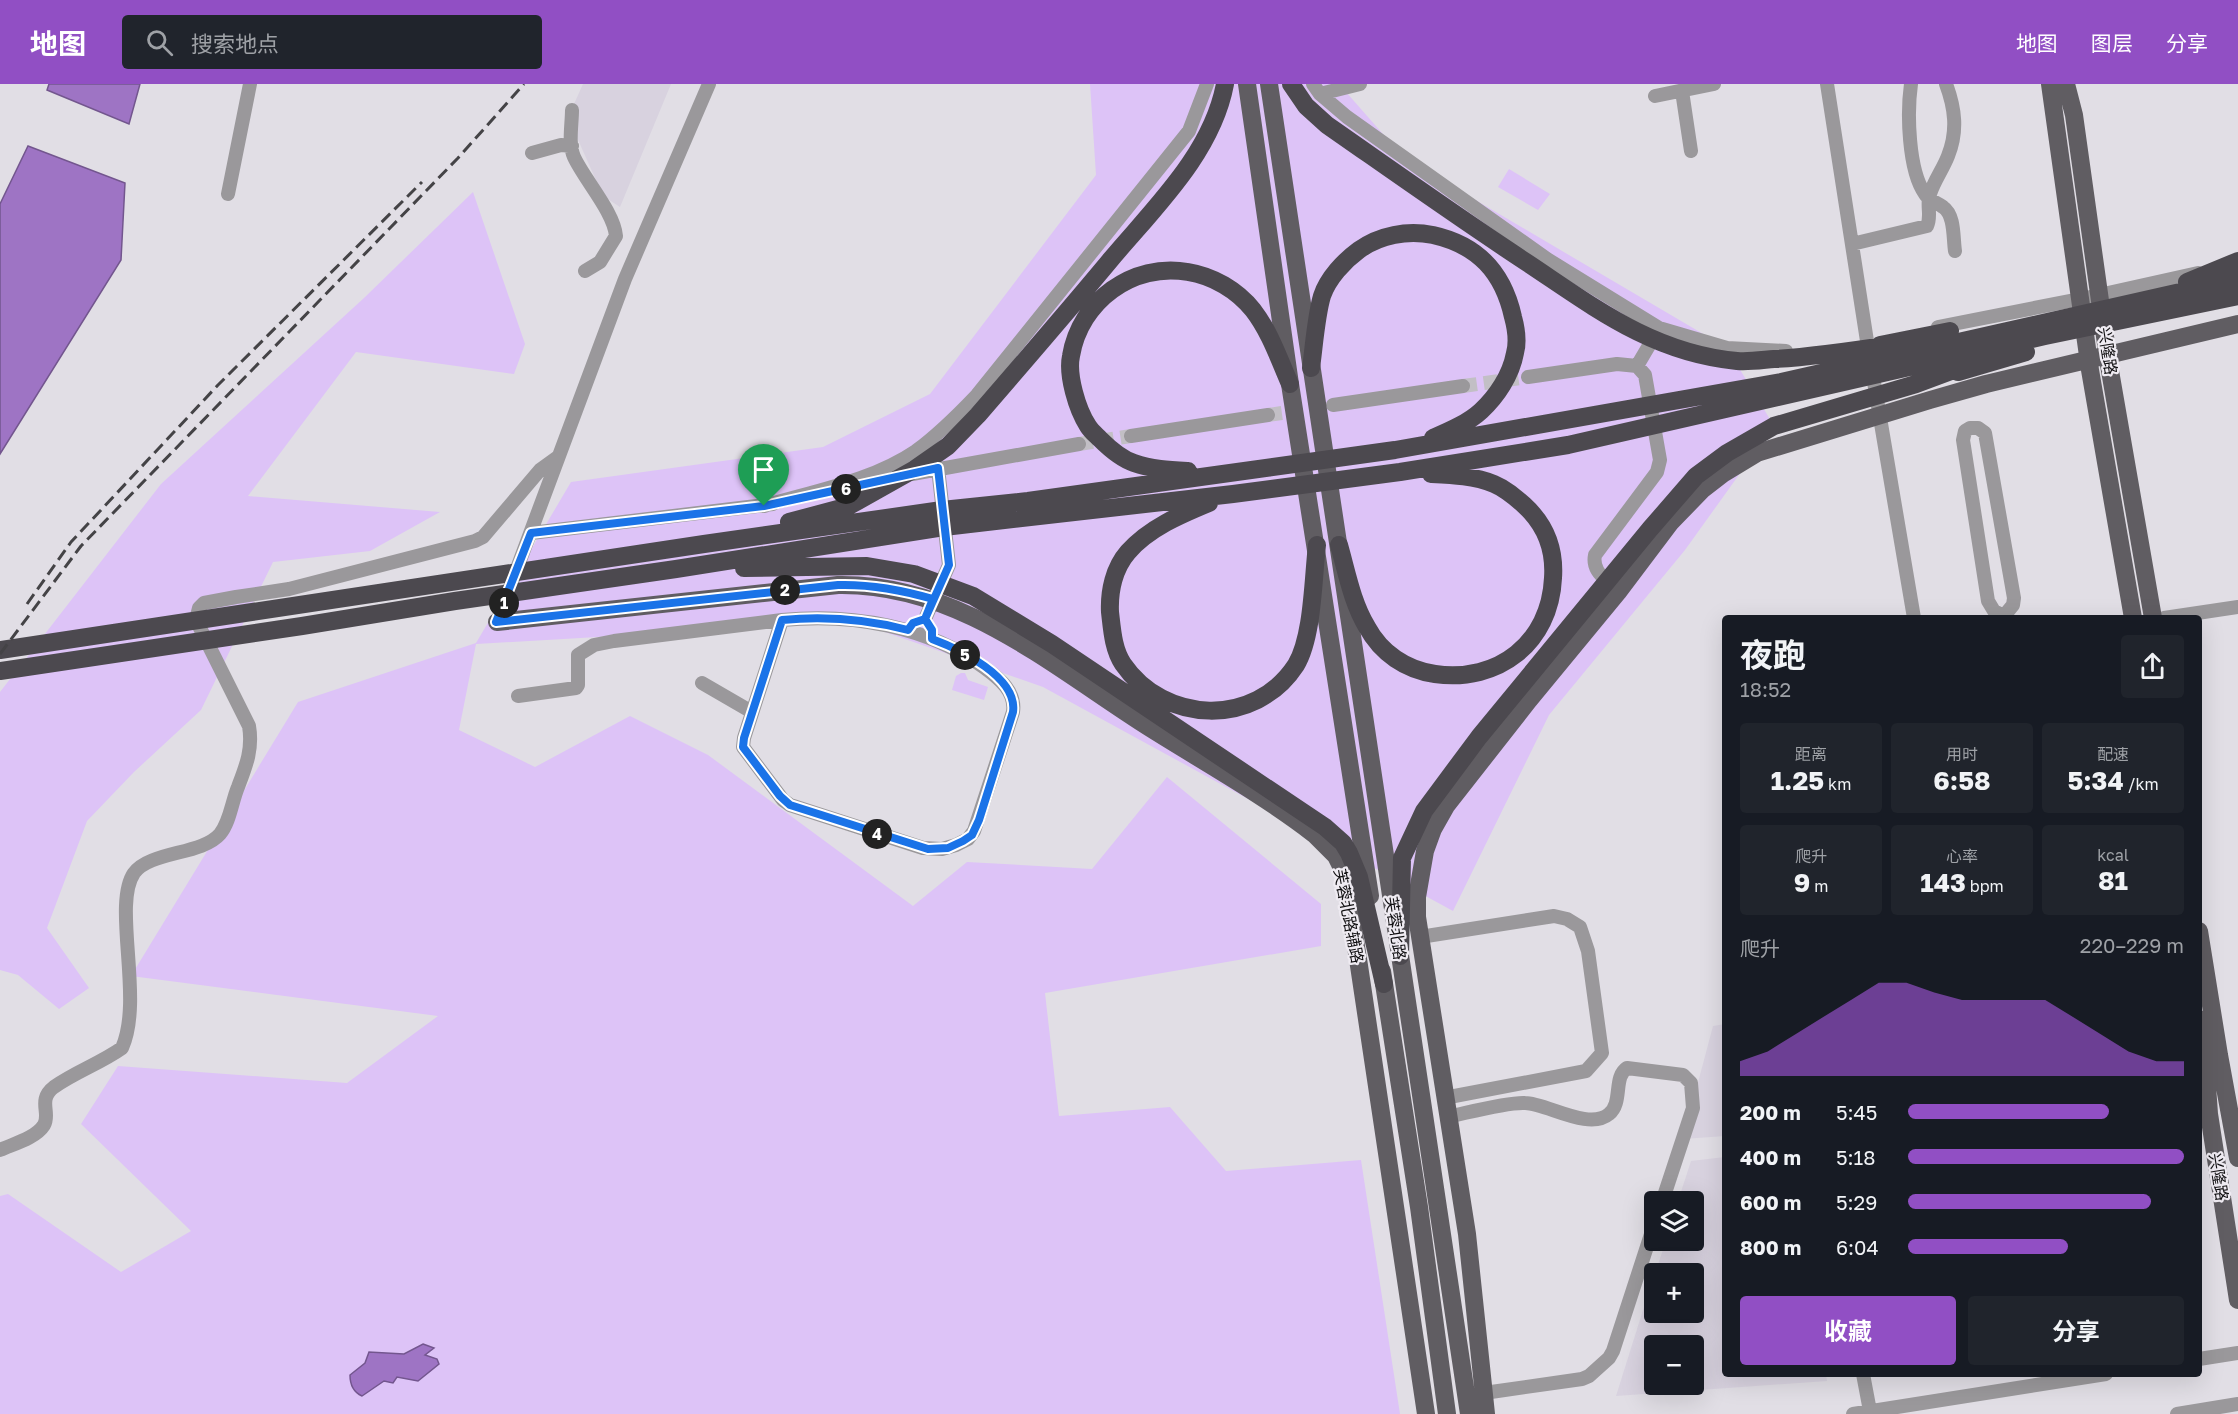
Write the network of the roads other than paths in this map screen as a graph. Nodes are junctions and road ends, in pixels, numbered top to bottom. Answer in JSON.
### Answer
{"nodes":[{"id":1,"x":250,"y":84,"type":"edge"},
{"id":2,"x":709,"y":84,"type":"edge"},
{"id":3,"x":1207,"y":84,"type":"edge"},
{"id":4,"x":1225,"y":84,"type":"edge"},
{"id":5,"x":1247,"y":84,"type":"edge"},
{"id":6,"x":1269,"y":84,"type":"edge"},
{"id":7,"x":1291,"y":84,"type":"edge"},
{"id":8,"x":1360,"y":84,"type":"edge"},
{"id":9,"x":1714,"y":84,"type":"edge"},
{"id":10,"x":1827,"y":84,"type":"edge"},
{"id":11,"x":1911,"y":84,"type":"edge"},
{"id":12,"x":1946,"y":84,"type":"edge"},
{"id":13,"x":2050,"y":84,"type":"edge"},
{"id":14,"x":2066,"y":84,"type":"edge"},
{"id":15,"x":1316,"y":89,"type":"edge"},
{"id":16,"x":1682,"y":91,"type":"junction"},
{"id":17,"x":1655,"y":96,"type":"dead end"},
{"id":18,"x":572,"y":110,"type":"dead end"},
{"id":19,"x":572,"y":146,"type":"junction"},
{"id":20,"x":1691,"y":151,"type":"dead end"},
{"id":21,"x":532,"y":153,"type":"dead end"},
{"id":22,"x":228,"y":194,"type":"dead end"},
{"id":23,"x":1929,"y":199,"type":"junction"},
{"id":24,"x":615,"y":236,"type":"junction"},
{"id":25,"x":1852,"y":244,"type":"junction"},
{"id":26,"x":639,"y":246,"type":"junction"},
{"id":27,"x":1955,"y":251,"type":"dead end"},
{"id":28,"x":2238,"y":262,"type":"edge"},
{"id":29,"x":585,"y":271,"type":"dead end"},
{"id":30,"x":2196,"y":279,"type":"junction"},
{"id":31,"x":2238,"y":279,"type":"edge"},
{"id":32,"x":2099,"y":295,"type":"junction"},
{"id":33,"x":2238,"y":296,"type":"edge"},
{"id":34,"x":2080,"y":300,"type":"junction"},
{"id":35,"x":2137,"y":301,"type":"junction"},
{"id":36,"x":2238,"y":302,"type":"edge"},
{"id":37,"x":2196,"y":305,"type":"junction"},
{"id":38,"x":2238,"y":307,"type":"edge"},
{"id":39,"x":2238,"y":324,"type":"edge"},
{"id":40,"x":1659,"y":328,"type":"junction"},
{"id":41,"x":2043,"y":329,"type":"junction"},
{"id":42,"x":1867,"y":341,"type":"junction"},
{"id":43,"x":1850,"y":352,"type":"junction"},
{"id":44,"x":2108,"y":355,"type":"junction"},
{"id":45,"x":2089,"y":359,"type":"junction"},
{"id":46,"x":1637,"y":366,"type":"junction"},
{"id":47,"x":1311,"y":368,"type":"junction"},
{"id":48,"x":1528,"y":377,"type":"tunnel mouth"},
{"id":49,"x":1290,"y":384,"type":"junction"},
{"id":50,"x":1916,"y":384,"type":"junction"},
{"id":51,"x":1462,"y":386,"type":"tunnel mouth"},
{"id":52,"x":1333,"y":405,"type":"tunnel mouth"},
{"id":53,"x":1268,"y":415,"type":"tunnel mouth"},
{"id":54,"x":1880,"y":415,"type":"junction"},
{"id":55,"x":1131,"y":436,"type":"tunnel mouth"},
{"id":56,"x":1078,"y":444,"type":"tunnel mouth"},
{"id":57,"x":1389,"y":451,"type":"junction"},
{"id":58,"x":558,"y":457,"type":"junction"},
{"id":59,"x":938,"y":468,"type":"junction"},
{"id":60,"x":1228,"y":473,"type":"junction"},
{"id":61,"x":1393,"y":473,"type":"junction"},
{"id":62,"x":1226,"y":495,"type":"junction"},
{"id":63,"x":764,"y":506,"type":"junction"},
{"id":64,"x":1029,"y":509,"type":"junction"},
{"id":65,"x":531,"y":533,"type":"junction"},
{"id":66,"x":704,"y":544,"type":"junction"},
{"id":67,"x":1317,"y":545,"type":"junction"},
{"id":68,"x":1339,"y":545,"type":"junction"},
{"id":69,"x":676,"y":569,"type":"junction"},
{"id":70,"x":1618,"y":592,"type":"junction"},
{"id":71,"x":933,"y":599,"type":"junction"},
{"id":72,"x":2238,"y":607,"type":"edge"},
{"id":73,"x":1913,"y":615,"type":"edge"},
{"id":74,"x":2001,"y":615,"type":"edge"},
{"id":75,"x":2006,"y":615,"type":"edge"},
{"id":76,"x":2132,"y":615,"type":"edge"},
{"id":77,"x":2152,"y":615,"type":"edge"},
{"id":78,"x":2184,"y":615,"type":"edge"},
{"id":79,"x":925,"y":619,"type":"junction"},
{"id":80,"x":782,"y":620,"type":"junction"},
{"id":81,"x":496,"y":622,"type":"joint"},
{"id":82,"x":908,"y":630,"type":"junction"},
{"id":83,"x":932,"y":639,"type":"junction"},
{"id":84,"x":0,"y":650,"type":"edge"},
{"id":85,"x":0,"y":671,"type":"edge"},
{"id":86,"x":702,"y":683,"type":"dead end"},
{"id":87,"x":518,"y":696,"type":"dead end"},
{"id":88,"x":752,"y":712,"type":"junction"},
{"id":89,"x":1420,"y":937,"type":"junction"},
{"id":90,"x":2202,"y":950,"type":"edge"},
{"id":91,"x":1400,"y":956,"type":"junction"},
{"id":92,"x":1384,"y":984,"type":"junction"},
{"id":93,"x":2202,"y":1038,"type":"edge"},
{"id":94,"x":1444,"y":1098,"type":"junction"},
{"id":95,"x":1447,"y":1117,"type":"junction"},
{"id":96,"x":0,"y":1150,"type":"edge"},
{"id":97,"x":2238,"y":1158,"type":"edge"},
{"id":98,"x":1666,"y":1191,"type":"edge"},
{"id":99,"x":1645,"y":1251,"type":"edge"},
{"id":100,"x":2238,"y":1300,"type":"edge"},
{"id":101,"x":2238,"y":1353,"type":"edge"},
{"id":102,"x":2202,"y":1359,"type":"edge"},
{"id":103,"x":1864,"y":1377,"type":"edge"},
{"id":104,"x":2087,"y":1377,"type":"edge"},
{"id":105,"x":1484,"y":1393,"type":"junction"},
{"id":106,"x":2238,"y":1404,"type":"edge"},
{"id":107,"x":1870,"y":1411,"type":"junction"},
{"id":108,"x":1426,"y":1414,"type":"edge"},
{"id":109,"x":1447,"y":1414,"type":"edge"},
{"id":110,"x":1469,"y":1414,"type":"edge"},
{"id":111,"x":1486,"y":1414,"type":"edge"},
{"id":112,"x":1853,"y":1414,"type":"edge"},
{"id":113,"x":2177,"y":1414,"type":"edge"}],
"edges":[{"from":1,"to":22,"type":"street"},
{"from":2,"to":26,"type":"street"},
{"from":3,"to":63,"type":"street"},
{"from":4,"to":66,"type":"highway"},
{"from":5,"to":49,"type":"main road","name":"芙蓉北路"},
{"from":6,"to":47,"type":"main road","name":"芙蓉北路"},
{"from":7,"to":43,"type":"highway"},
{"from":8,"to":15,"type":"street"},
{"from":9,"to":16,"type":"street"},
{"from":10,"to":25,"type":"street"},
{"from":11,"to":23,"type":"street"},
{"from":12,"to":23,"type":"street"},
{"from":13,"to":34,"type":"main road","name":"兴隆路"},
{"from":14,"to":32,"type":"main road","name":"兴隆路"},
{"from":15,"to":40,"type":"street"},
{"from":16,"to":17,"type":"street"},
{"from":16,"to":20,"type":"street"},
{"from":18,"to":19,"type":"street"},
{"from":19,"to":21,"type":"street"},
{"from":19,"to":24,"type":"street"},
{"from":23,"to":25,"type":"street"},
{"from":23,"to":27,"type":"street"},
{"from":24,"to":26,"type":"street"},
{"from":24,"to":29,"type":"street"},
{"from":25,"to":42,"type":"street"},
{"from":26,"to":58,"type":"street"},
{"from":28,"to":30,"type":"highway"},
{"from":28,"to":32,"type":"street"},
{"from":30,"to":35,"type":"highway"},
{"from":30,"to":43,"type":"highway"},
{"from":31,"to":35,"type":"highway"},
{"from":32,"to":34,"type":"street"},
{"from":32,"to":44,"type":"main road","name":"兴隆路"},
{"from":33,"to":37,"type":"highway"},
{"from":34,"to":42,"type":"street"},
{"from":34,"to":45,"type":"main road","name":"兴隆路"},
{"from":35,"to":41,"type":"highway"},
{"from":36,"to":37,"type":"highway"},
{"from":37,"to":41,"type":"highway"},
{"from":38,"to":50,"type":"highway"},
{"from":39,"to":44,"type":"main road"},
{"from":40,"to":42,"type":"street"},
{"from":40,"to":46,"type":"street"},
{"from":41,"to":43,"type":"highway"},
{"from":41,"to":50,"type":"highway"},
{"from":41,"to":57,"type":"highway"},
{"from":41,"to":61,"type":"highway"},
{"from":42,"to":54,"type":"street"},
{"from":44,"to":45,"type":"main road"},
{"from":44,"to":77,"type":"main road","name":"兴隆路"},
{"from":45,"to":54,"type":"main road"},
{"from":45,"to":76,"type":"main road","name":"兴隆路"},
{"from":46,"to":48,"type":"street"},
{"from":46,"to":70,"type":"street"},
{"from":47,"to":57,"type":"highway"},
{"from":47,"to":68,"type":"main road","name":"芙蓉北路"},
{"from":49,"to":60,"type":"highway"},
{"from":49,"to":67,"type":"main road","name":"芙蓉北路"},
{"from":50,"to":91,"type":"highway"},
{"from":51,"to":52,"type":"street"},
{"from":53,"to":55,"type":"street"},
{"from":54,"to":70,"type":"main road"},
{"from":54,"to":73,"type":"street"},
{"from":56,"to":59,"type":"street"},
{"from":57,"to":60,"type":"highway"},
{"from":58,"to":65,"type":"street"},
{"from":58,"to":96,"type":"street"},
{"from":59,"to":63,"type":"street"},
{"from":59,"to":71,"type":"street"},
{"from":60,"to":64,"type":"highway"},
{"from":61,"to":62,"type":"highway"},
{"from":61,"to":68,"type":"highway"},
{"from":62,"to":64,"type":"highway"},
{"from":62,"to":67,"type":"highway"},
{"from":63,"to":65,"type":"street"},
{"from":64,"to":66,"type":"highway"},
{"from":64,"to":69,"type":"highway"},
{"from":65,"to":81,"type":"street"},
{"from":66,"to":84,"type":"highway"},
{"from":67,"to":92,"type":"main road","name":"芙蓉北路"},
{"from":68,"to":91,"type":"main road","name":"芙蓉北路"},
{"from":69,"to":85,"type":"highway"},
{"from":69,"to":92,"type":"highway"},
{"from":70,"to":89,"type":"main road"},
{"from":71,"to":79,"type":"street"},
{"from":71,"to":81,"type":"main road","name":"芙蓉北路辅路"},
{"from":71,"to":108,"type":"main road","name":"芙蓉北路辅路"},
{"from":72,"to":78,"type":"street"},
{"from":74,"to":75,"type":"street"},
{"from":79,"to":82,"type":"street"},
{"from":79,"to":83,"type":"street"},
{"from":80,"to":82,"type":"street"},
{"from":80,"to":87,"type":"street"},
{"from":80,"to":88,"type":"street"},
{"from":82,"to":83,"type":"street"},
{"from":83,"to":88,"type":"street"},
{"from":86,"to":88,"type":"street"},
{"from":89,"to":94,"type":"main road"},
{"from":89,"to":94,"type":"street"},
{"from":90,"to":97,"type":"main road","name":"兴隆路"},
{"from":91,"to":110,"type":"main road","name":"芙蓉北路"},
{"from":92,"to":109,"type":"main road","name":"芙蓉北路"},
{"from":93,"to":100,"type":"main road","name":"兴隆路"},
{"from":94,"to":95,"type":"main road"},
{"from":95,"to":98,"type":"street"},
{"from":95,"to":105,"type":"main road"},
{"from":99,"to":105,"type":"street"},
{"from":101,"to":102,"type":"street"},
{"from":103,"to":107,"type":"street"},
{"from":104,"to":107,"type":"street"},
{"from":105,"to":111,"type":"main road"},
{"from":106,"to":113,"type":"street"},
{"from":107,"to":112,"type":"street"}]}
